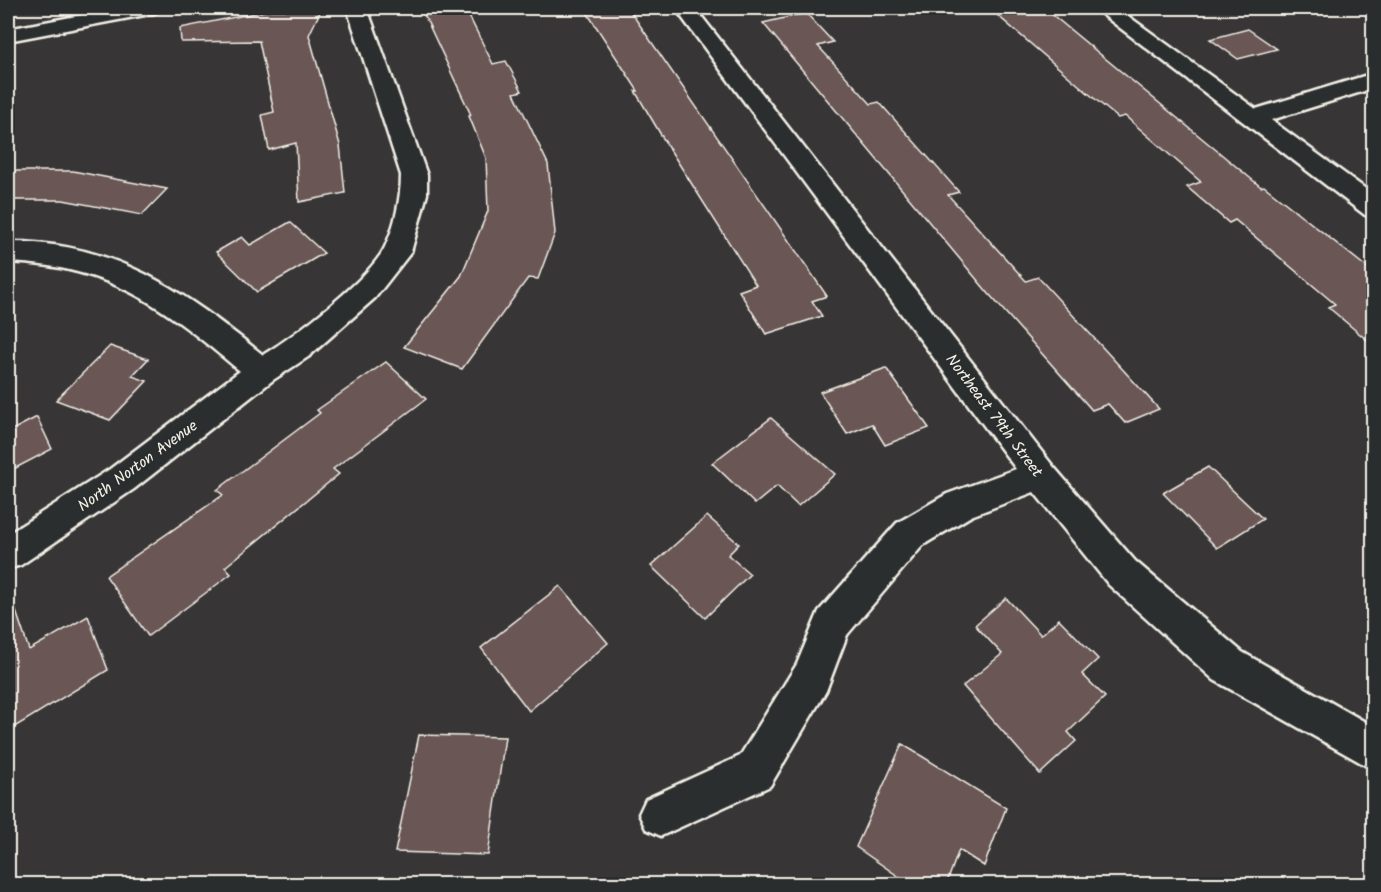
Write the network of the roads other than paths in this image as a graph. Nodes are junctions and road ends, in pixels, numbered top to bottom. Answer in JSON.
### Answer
{"nodes":[{"id":1,"x":150,"y":8,"type":"edge"},
{"id":2,"x":357,"y":8,"type":"edge"},
{"id":3,"x":685,"y":8,"type":"edge"},
{"id":4,"x":1104,"y":8,"type":"edge"},
{"id":5,"x":8,"y":35,"type":"edge"},
{"id":6,"x":1374,"y":80,"type":"edge"},
{"id":7,"x":1253,"y":118,"type":"junction"},
{"id":8,"x":1374,"y":209,"type":"edge"},
{"id":9,"x":8,"y":252,"type":"edge"},
{"id":10,"x":262,"y":371,"type":"junction"},
{"id":11,"x":1040,"y":475,"type":"junction"},
{"id":12,"x":8,"y":553,"type":"edge"},
{"id":13,"x":1374,"y":750,"type":"edge"},
{"id":14,"x":661,"y":814,"type":"dead end"}],
"edges":[{"from":1,"to":5,"type":"street"},
{"from":2,"to":10,"type":"street","name":"North Norton Avenue"},
{"from":3,"to":11,"type":"street","name":"Northeast 79th Street"},
{"from":4,"to":7,"type":"street"},
{"from":6,"to":7,"type":"street"},
{"from":7,"to":8,"type":"street"},
{"from":9,"to":10,"type":"street"},
{"from":10,"to":12,"type":"street","name":"North Norton Avenue"},
{"from":11,"to":13,"type":"street","name":"Northeast 79th Street"},
{"from":11,"to":14,"type":"street"}]}
